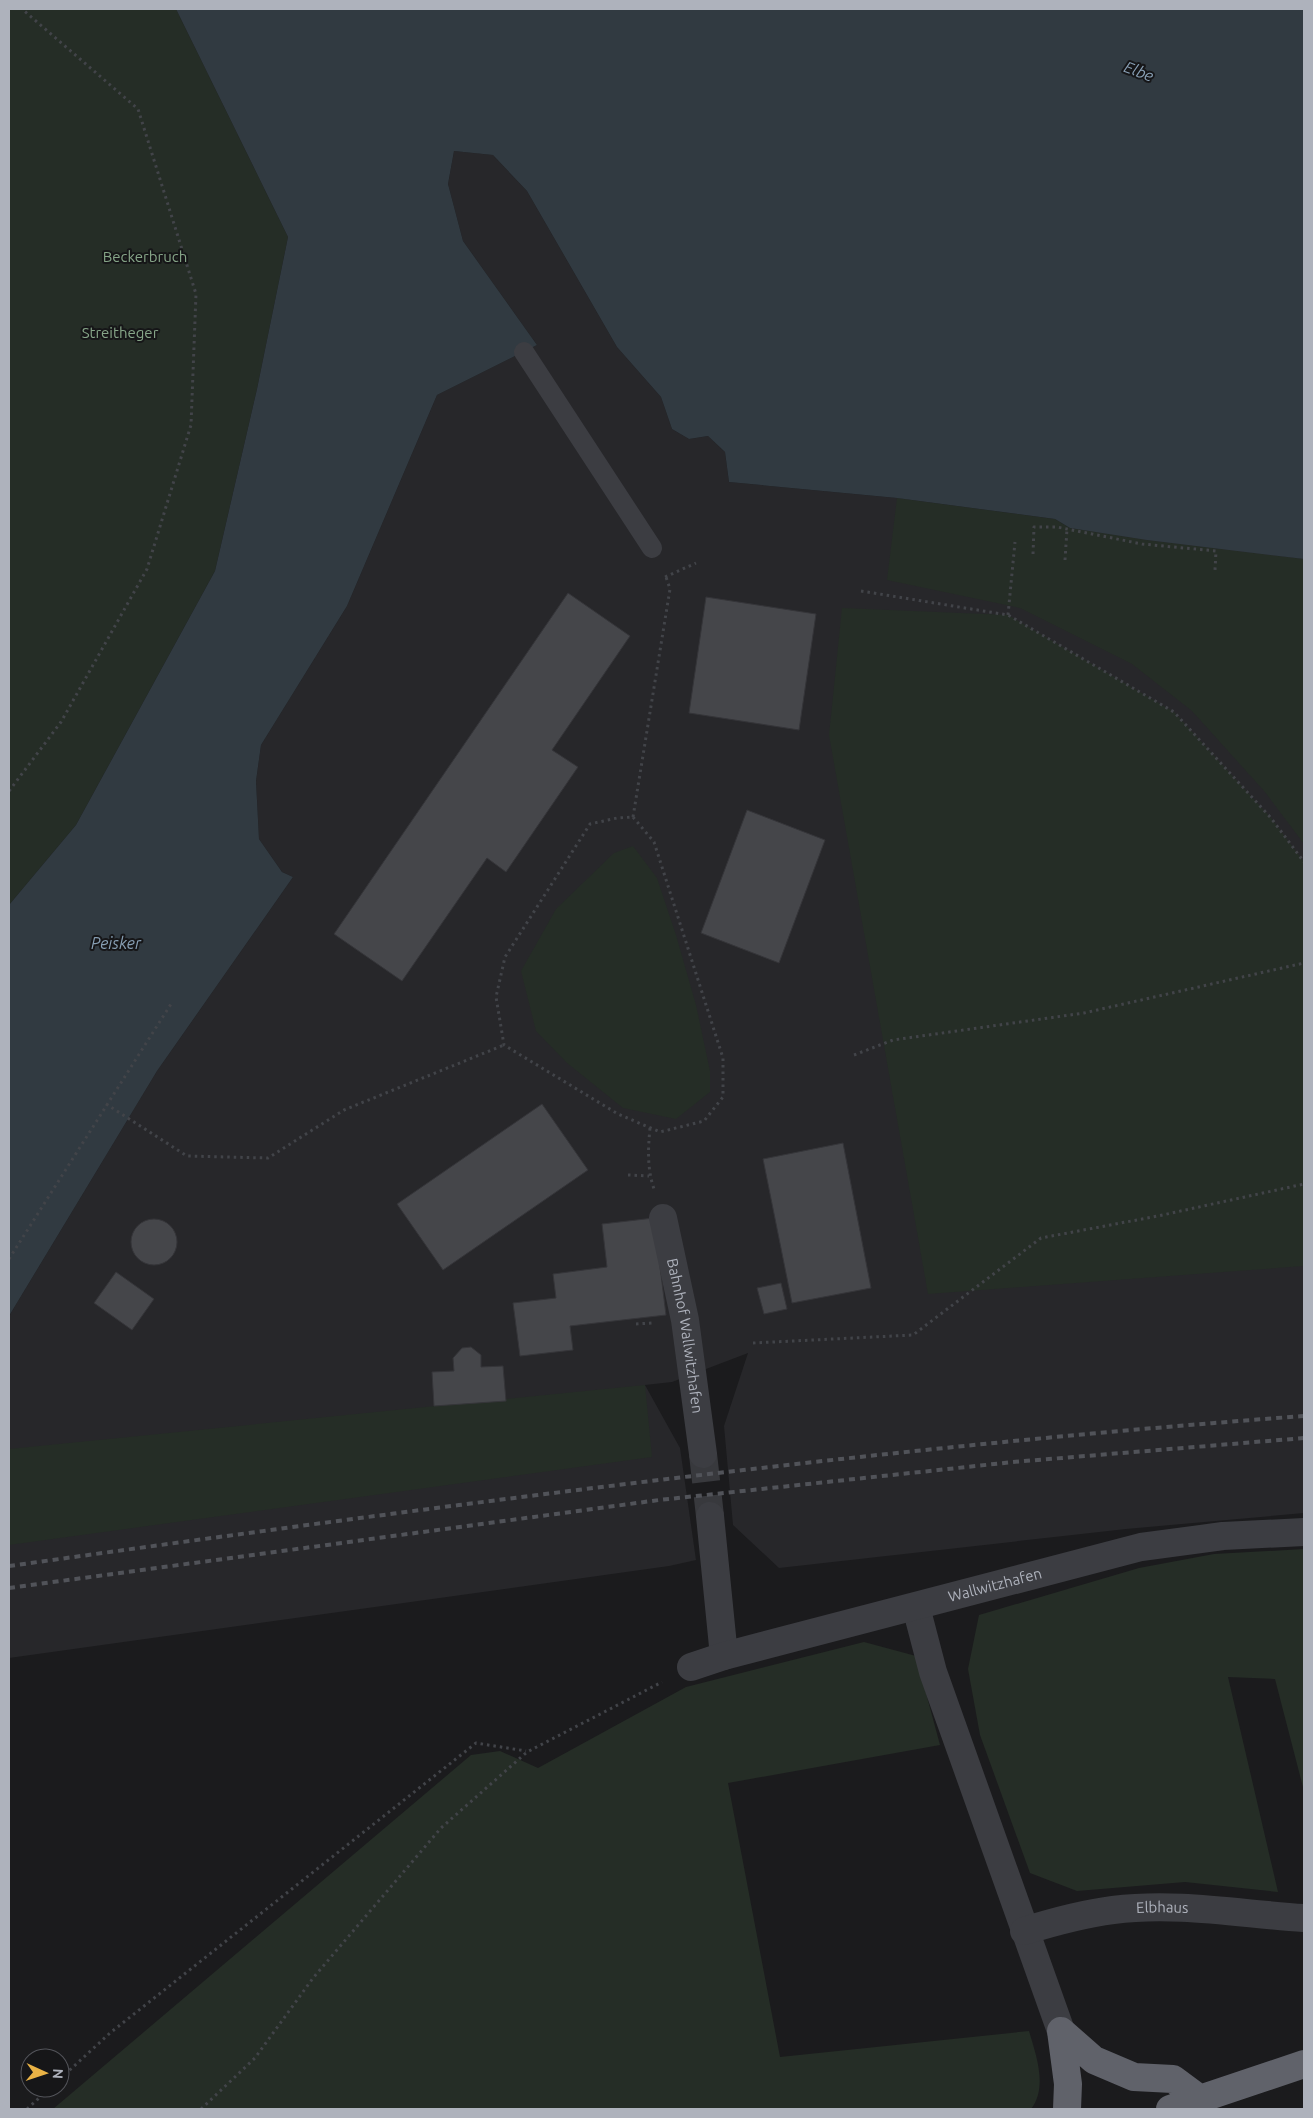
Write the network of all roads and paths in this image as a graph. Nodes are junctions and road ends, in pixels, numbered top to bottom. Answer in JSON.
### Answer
{"nodes":[{"id":1,"x":22,"y":9,"type":"edge"},
{"id":2,"x":524,"y":352,"type":"dead end"},
{"id":3,"x":1067,"y":529,"type":"junction"},
{"id":4,"x":1015,"y":542,"type":"dead end"},
{"id":5,"x":652,"y":548,"type":"dead end"},
{"id":6,"x":1033,"y":554,"type":"dead end"},
{"id":7,"x":1065,"y":560,"type":"dead end"},
{"id":8,"x":1215,"y":570,"type":"dead end"},
{"id":9,"x":666,"y":577,"type":"dead end"},
{"id":10,"x":861,"y":591,"type":"dead end"},
{"id":11,"x":1008,"y":614,"type":"junction"},
{"id":12,"x":9,"y":791,"type":"edge"},
{"id":13,"x":634,"y":817,"type":"junction"},
{"id":14,"x":1304,"y":862,"type":"edge"},
{"id":15,"x":1304,"y":963,"type":"edge"},
{"id":16,"x":172,"y":1004,"type":"dead end"},
{"id":17,"x":504,"y":1044,"type":"junction"},
{"id":18,"x":854,"y":1054,"type":"dead end"},
{"id":19,"x":106,"y":1104,"type":"junction"},
{"id":20,"x":650,"y":1128,"type":"junction"},
{"id":21,"x":648,"y":1155,"type":"dead end"},
{"id":22,"x":628,"y":1175,"type":"dead end"},
{"id":23,"x":650,"y":1176,"type":"dead end"},
{"id":24,"x":1304,"y":1184,"type":"edge"},
{"id":25,"x":663,"y":1218,"type":"dead end"},
{"id":26,"x":9,"y":1259,"type":"edge"},
{"id":27,"x":753,"y":1343,"type":"dead end"},
{"id":28,"x":703,"y":1454,"type":"tunnel mouth"},
{"id":29,"x":710,"y":1516,"type":"tunnel mouth"},
{"id":30,"x":1304,"y":1532,"type":"edge"},
{"id":31,"x":916,"y":1607,"type":"junction"},
{"id":32,"x":724,"y":1656,"type":"junction"},
{"id":33,"x":692,"y":1667,"type":"joint"},
{"id":34,"x":526,"y":1752,"type":"junction"},
{"id":35,"x":1304,"y":1918,"type":"edge"},
{"id":36,"x":1024,"y":1931,"type":"junction"},
{"id":37,"x":1060,"y":2031,"type":"junction"},
{"id":38,"x":1304,"y":2064,"type":"edge"},
{"id":39,"x":70,"y":2070,"type":"edge"},
{"id":40,"x":39,"y":2098,"type":"edge"},
{"id":41,"x":1200,"y":2099,"type":"junction"},
{"id":42,"x":27,"y":2109,"type":"edge"},
{"id":43,"x":202,"y":2109,"type":"edge"},
{"id":44,"x":1067,"y":2109,"type":"edge"},
{"id":45,"x":1170,"y":2109,"type":"edge"}],
"edges":[{"from":1,"to":12,"type":"path"},
{"from":2,"to":5,"type":"lane"},
{"from":3,"to":6,"type":"path"},
{"from":3,"to":7,"type":"path"},
{"from":3,"to":8,"type":"path"},
{"from":4,"to":11,"type":"path"},
{"from":9,"to":13,"type":"path"},
{"from":10,"to":11,"type":"path"},
{"from":11,"to":14,"type":"path"},
{"from":13,"to":17,"type":"path"},
{"from":13,"to":20,"type":"path"},
{"from":15,"to":18,"type":"path"},
{"from":16,"to":19,"type":"path"},
{"from":17,"to":19,"type":"path"},
{"from":17,"to":20,"type":"path"},
{"from":19,"to":26,"type":"path"},
{"from":20,"to":21,"type":"path"},
{"from":22,"to":23,"type":"path"},
{"from":24,"to":27,"type":"path"},
{"from":25,"to":28,"type":"street","name":"Bahnhof Wallwitzhafen"},
{"from":29,"to":32,"type":"street"},
{"from":30,"to":31,"type":"street","name":"Wallwitzhafen"},
{"from":31,"to":32,"type":"street","name":"Wallwitzhafen"},
{"from":31,"to":36,"type":"street"},
{"from":32,"to":33,"type":"street","name":"Wallwitzhafen"},
{"from":33,"to":34,"type":"path"},
{"from":34,"to":39,"type":"path"},
{"from":34,"to":43,"type":"path"},
{"from":35,"to":36,"type":"street","name":"Elbhaus"},
{"from":36,"to":37,"type":"street"},
{"from":37,"to":41,"type":"highway"},
{"from":37,"to":44,"type":"highway"},
{"from":38,"to":41,"type":"highway"},
{"from":40,"to":42,"type":"path"},
{"from":41,"to":45,"type":"highway"}]}
